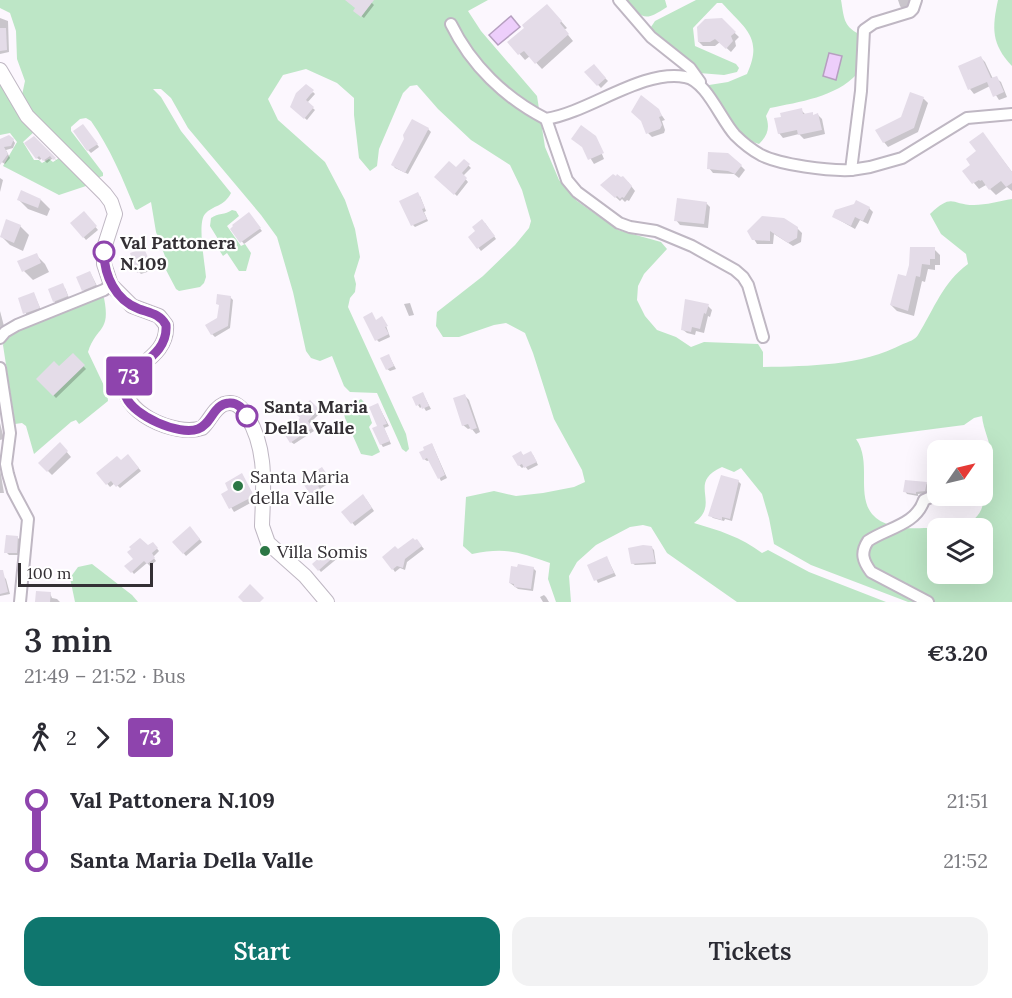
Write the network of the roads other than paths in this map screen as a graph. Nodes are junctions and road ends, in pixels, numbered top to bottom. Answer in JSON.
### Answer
{"nodes":[{"id":1,"x":619,"y":0,"type":"edge"},
{"id":2,"x":916,"y":0,"type":"edge"},
{"id":3,"x":451,"y":24,"type":"dead end"},
{"id":4,"x":0,"y":70,"type":"edge"},
{"id":5,"x":703,"y":87,"type":"junction"},
{"id":6,"x":1012,"y":114,"type":"edge"},
{"id":7,"x":546,"y":118,"type":"junction"},
{"id":8,"x":851,"y":170,"type":"junction"},
{"id":9,"x":111,"y":285,"type":"junction"},
{"id":10,"x":764,"y":337,"type":"dead end"},
{"id":11,"x":0,"y":338,"type":"edge"},
{"id":12,"x":0,"y":368,"type":"edge"},
{"id":13,"x":927,"y":499,"type":"edge"},
{"id":14,"x":20,"y":602,"type":"edge"},
{"id":15,"x":327,"y":602,"type":"edge"},
{"id":16,"x":928,"y":602,"type":"edge"}],
"edges":[{"from":1,"to":5,"type":"street"},
{"from":2,"to":8,"type":"street"},
{"from":3,"to":7,"type":"street"},
{"from":4,"to":9,"type":"street"},
{"from":5,"to":7,"type":"street"},
{"from":5,"to":8,"type":"street"},
{"from":6,"to":8,"type":"street"},
{"from":7,"to":10,"type":"street"},
{"from":9,"to":11,"type":"street"},
{"from":9,"to":15,"type":"street"},
{"from":12,"to":14,"type":"street"},
{"from":13,"to":16,"type":"street"}]}
